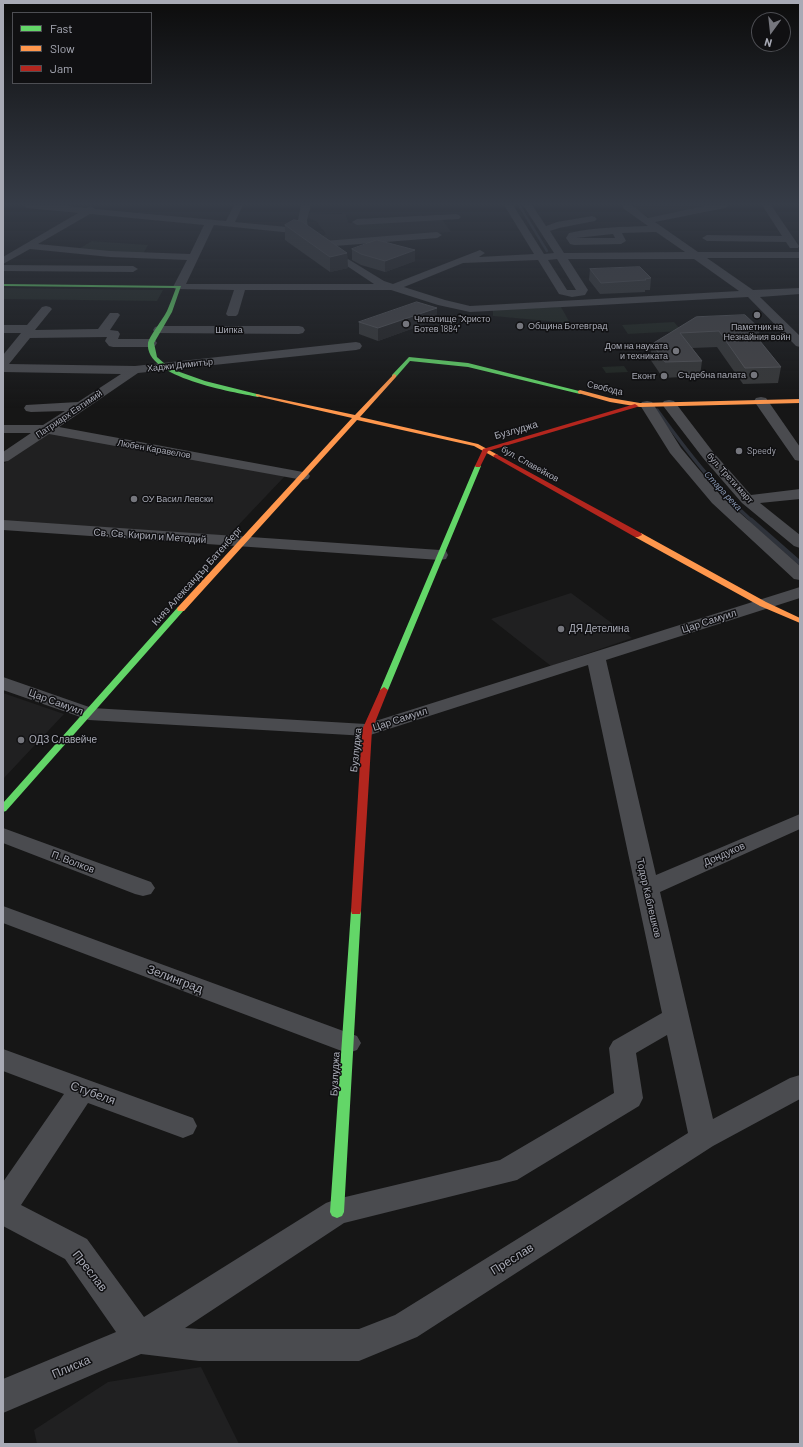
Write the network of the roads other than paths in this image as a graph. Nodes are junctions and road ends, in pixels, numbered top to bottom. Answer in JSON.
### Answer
{"nodes":[{"id":1,"x":131,"y":273,"type":"edge"},
{"id":2,"x":186,"y":273,"type":"edge"},
{"id":3,"x":364,"y":273,"type":"edge"},
{"id":4,"x":432,"y":273,"type":"edge"},
{"id":5,"x":551,"y":273,"type":"edge"},
{"id":6,"x":570,"y":273,"type":"edge"},
{"id":7,"x":720,"y":273,"type":"edge"},
{"id":8,"x":575,"y":280,"type":"junction"},
{"id":9,"x":556,"y":281,"type":"junction"},
{"id":10,"x":3,"y":285,"type":"edge"},
{"id":11,"x":122,"y":287,"type":"junction"},
{"id":12,"x":179,"y":287,"type":"junction"},
{"id":13,"x":394,"y":287,"type":"junction"},
{"id":14,"x":240,"y":288,"type":"junction"},
{"id":15,"x":582,"y":290,"type":"junction"},
{"id":16,"x":562,"y":291,"type":"junction"},
{"id":17,"x":798,"y":291,"type":"edge"},
{"id":18,"x":751,"y":294,"type":"junction"},
{"id":19,"x":591,"y":303,"type":"junction"},
{"id":20,"x":571,"y":304,"type":"junction"},
{"id":21,"x":46,"y":309,"type":"dead end"},
{"id":22,"x":232,"y":314,"type":"dead end"},
{"id":23,"x":114,"y":315,"type":"dead end"},
{"id":24,"x":3,"y":329,"type":"edge"},
{"id":25,"x":159,"y":330,"type":"junction"},
{"id":26,"x":299,"y":330,"type":"dead end"},
{"id":27,"x":28,"y":332,"type":"junction"},
{"id":28,"x":102,"y":333,"type":"junction"},
{"id":29,"x":799,"y":340,"type":"edge"},
{"id":30,"x":152,"y":344,"type":"junction"},
{"id":31,"x":356,"y":346,"type":"dead end"},
{"id":32,"x":409,"y":359,"type":"joint"},
{"id":33,"x":3,"y":363,"type":"edge"},
{"id":34,"x":163,"y":366,"type":"junction"},
{"id":35,"x":3,"y":368,"type":"edge"},
{"id":36,"x":135,"y":370,"type":"junction"},
{"id":37,"x":761,"y":401,"type":"junction"},
{"id":38,"x":800,"y":401,"type":"edge"},
{"id":39,"x":669,"y":404,"type":"junction"},
{"id":40,"x":644,"y":405,"type":"junction"},
{"id":41,"x":81,"y":406,"type":"junction"},
{"id":42,"x":31,"y":408,"type":"dead end"},
{"id":43,"x":357,"y":417,"type":"junction"},
{"id":44,"x":3,"y":429,"type":"edge"},
{"id":45,"x":46,"y":429,"type":"junction"},
{"id":46,"x":485,"y":450,"type":"junction"},
{"id":47,"x":800,"y":457,"type":"edge"},
{"id":48,"x":3,"y":458,"type":"edge"},
{"id":49,"x":303,"y":476,"type":"junction"},
{"id":50,"x":800,"y":494,"type":"edge"},
{"id":51,"x":748,"y":500,"type":"junction"},
{"id":52,"x":3,"y":525,"type":"edge"},
{"id":53,"x":241,"y":542,"type":"junction"},
{"id":54,"x":800,"y":543,"type":"edge"},
{"id":55,"x":440,"y":555,"type":"junction"},
{"id":56,"x":800,"y":575,"type":"edge"},
{"id":57,"x":800,"y":592,"type":"edge"},
{"id":58,"x":763,"y":604,"type":"junction"},
{"id":59,"x":800,"y":621,"type":"edge"},
{"id":60,"x":596,"y":657,"type":"junction"},
{"id":61,"x":3,"y":682,"type":"edge"},
{"id":62,"x":89,"y":714,"type":"junction"},
{"id":63,"x":367,"y":730,"type":"junction"},
{"id":64,"x":3,"y":809,"type":"edge"},
{"id":65,"x":800,"y":821,"type":"edge"},
{"id":66,"x":3,"y":835,"type":"edge"},
{"id":67,"x":143,"y":888,"type":"dead end"},
{"id":68,"x":647,"y":888,"type":"junction"},
{"id":69,"x":3,"y":914,"type":"edge"},
{"id":70,"x":676,"y":1017,"type":"junction"},
{"id":71,"x":348,"y":1044,"type":"junction"},
{"id":72,"x":3,"y":1060,"type":"edge"},
{"id":73,"x":800,"y":1086,"type":"edge"},
{"id":74,"x":82,"y":1089,"type":"junction"},
{"id":75,"x":183,"y":1126,"type":"dead end"},
{"id":76,"x":703,"y":1138,"type":"junction"},
{"id":77,"x":3,"y":1207,"type":"edge"},
{"id":78,"x":3,"y":1212,"type":"edge"},
{"id":79,"x":337,"y":1212,"type":"junction"},
{"id":80,"x":140,"y":1338,"type":"junction"},
{"id":81,"x":3,"y":1396,"type":"edge"}],
"edges":[{"from":1,"to":11,"type":"street"},
{"from":2,"to":12,"type":"street"},
{"from":3,"to":13,"type":"street"},
{"from":4,"to":13,"type":"street"},
{"from":5,"to":9,"type":"street"},
{"from":6,"to":8,"type":"street"},
{"from":7,"to":18,"type":"street"},
{"from":8,"to":9,"type":"street"},
{"from":8,"to":15,"type":"street"},
{"from":9,"to":16,"type":"street"},
{"from":10,"to":11,"type":"street"},
{"from":11,"to":12,"type":"street"},
{"from":12,"to":14,"type":"street"},
{"from":12,"to":25,"type":"street"},
{"from":13,"to":14,"type":"street"},
{"from":13,"to":20,"type":"street"},
{"from":14,"to":22,"type":"street"},
{"from":15,"to":16,"type":"street"},
{"from":15,"to":19,"type":"street"},
{"from":16,"to":20,"type":"street"},
{"from":17,"to":18,"type":"street"},
{"from":18,"to":19,"type":"street"},
{"from":18,"to":29,"type":"street"},
{"from":19,"to":20,"type":"street"},
{"from":21,"to":27,"type":"street"},
{"from":23,"to":28,"type":"street"},
{"from":24,"to":27,"type":"street"},
{"from":25,"to":26,"type":"street","name":"Шипка"},
{"from":25,"to":30,"type":"street"},
{"from":27,"to":28,"type":"street"},
{"from":27,"to":33,"type":"street"},
{"from":28,"to":30,"type":"street"},
{"from":30,"to":34,"type":"street"},
{"from":31,"to":34,"type":"street","name":"Хаджи Димитър"},
{"from":32,"to":40,"type":"street","name":"Свобода"},
{"from":32,"to":43,"type":"street","name":"Княз Александър Батенберг"},
{"from":34,"to":36,"type":"street","name":"Хаджи Димитър"},
{"from":34,"to":43,"type":"street","name":"бул. Славейков"},
{"from":35,"to":36,"type":"street","name":"Хаджи Димитър"},
{"from":36,"to":41,"type":"street","name":"Патриарх Евтимий"},
{"from":37,"to":38,"type":"street","name":"Свобода"},
{"from":37,"to":39,"type":"street","name":"Свобода"},
{"from":37,"to":47,"type":"street"},
{"from":39,"to":40,"type":"street","name":"Свобода"},
{"from":39,"to":51,"type":"street","name":"бул. Трети март"},
{"from":40,"to":46,"type":"street","name":"Бузлуджа"},
{"from":40,"to":56,"type":"street"},
{"from":41,"to":42,"type":"street"},
{"from":41,"to":45,"type":"street","name":"Патриарх Евтимий"},
{"from":43,"to":46,"type":"street","name":"бул. Славейков"},
{"from":43,"to":49,"type":"street","name":"Княз Александър Батенберг"},
{"from":44,"to":45,"type":"street","name":"Любен Каравелов"},
{"from":45,"to":48,"type":"street","name":"Патриарх Евтимий"},
{"from":45,"to":49,"type":"street","name":"Любен Каравелов"},
{"from":46,"to":55,"type":"street","name":"Бузлуджа"},
{"from":46,"to":58,"type":"street","name":"бул. Славейков"},
{"from":49,"to":53,"type":"street","name":"Княз Александър Батенберг"},
{"from":50,"to":51,"type":"street"},
{"from":51,"to":54,"type":"street","name":"бул. Трети март"},
{"from":52,"to":53,"type":"street","name":"Св. Св. Кирил и Методий"},
{"from":53,"to":55,"type":"street","name":"Св. Св. Кирил и Методий"},
{"from":53,"to":62,"type":"street","name":"Княз Александър Батенберг"},
{"from":55,"to":63,"type":"street","name":"Бузлуджа"},
{"from":57,"to":58,"type":"street","name":"Цар Самуил"},
{"from":58,"to":59,"type":"street","name":"бул. Славейков"},
{"from":58,"to":60,"type":"street","name":"Цар Самуил"},
{"from":60,"to":63,"type":"street","name":"Цар Самуил"},
{"from":60,"to":68,"type":"street","name":"Тодор Каблешков"},
{"from":61,"to":62,"type":"street","name":"Цар Самуил"},
{"from":62,"to":63,"type":"street","name":"Цар Самуил"},
{"from":62,"to":64,"type":"street","name":"Княз Александър Батенберг"},
{"from":63,"to":71,"type":"street","name":"Бузлуджа"},
{"from":65,"to":68,"type":"street","name":"Дондуков"},
{"from":66,"to":67,"type":"street","name":"П. Волков"},
{"from":68,"to":70,"type":"street","name":"Тодор Каблешков"},
{"from":69,"to":71,"type":"street","name":"Зелинград"},
{"from":70,"to":76,"type":"street","name":"Тодор Каблешков"},
{"from":70,"to":79,"type":"street"},
{"from":71,"to":79,"type":"street","name":"Бузлуджа"},
{"from":72,"to":74,"type":"street","name":"Стубеля"},
{"from":73,"to":76,"type":"street","name":"Преслав"},
{"from":74,"to":75,"type":"street","name":"Стубеля"},
{"from":74,"to":77,"type":"street"},
{"from":76,"to":80,"type":"street","name":"Преслав"},
{"from":78,"to":80,"type":"street","name":"Преслав"},
{"from":79,"to":80,"type":"street","name":"Плиска"},
{"from":80,"to":81,"type":"street","name":"Плиска"}]}
